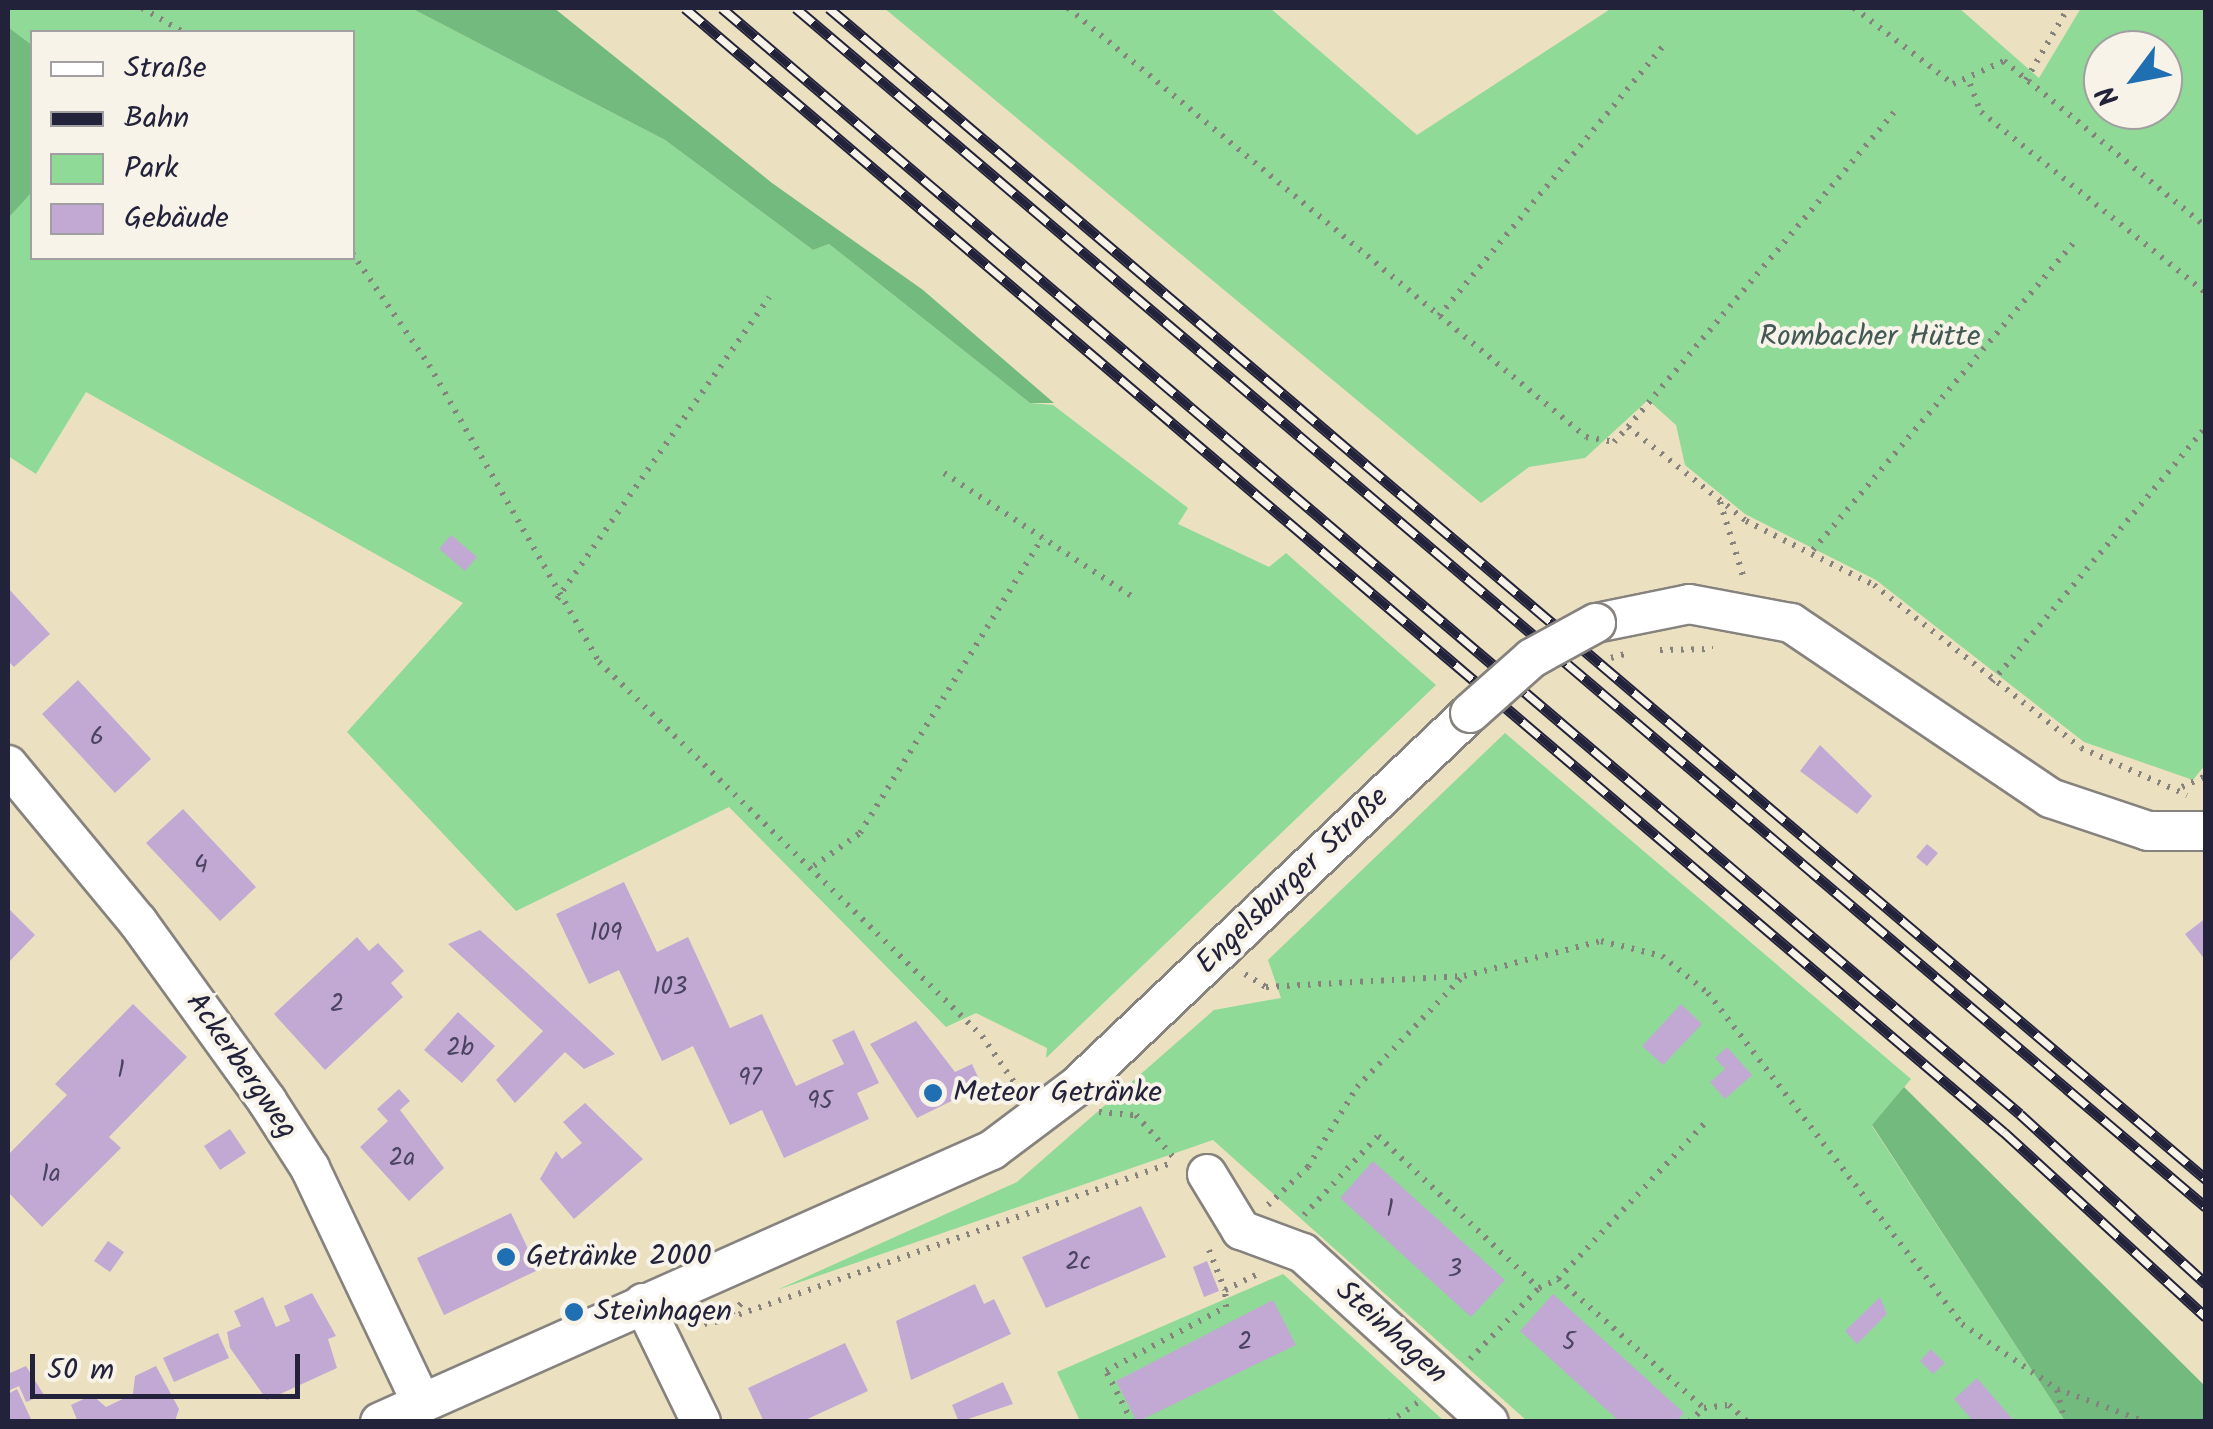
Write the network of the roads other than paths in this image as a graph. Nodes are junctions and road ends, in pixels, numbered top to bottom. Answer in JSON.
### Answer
{"nodes":[{"id":1,"x":8,"y":765,"type":"edge"},
{"id":2,"x":2206,"y":832,"type":"edge"},
{"id":3,"x":1192,"y":1167,"type":"road end"},
{"id":4,"x":643,"y":1303,"type":"junction"},
{"id":5,"x":421,"y":1402,"type":"junction"},
{"id":6,"x":380,"y":1422,"type":"edge"},
{"id":7,"x":700,"y":1422,"type":"edge"},
{"id":8,"x":1488,"y":1422,"type":"edge"}],
"edges":[{"from":1,"to":5,"type":"street","name":"Ackerbergweg"},
{"from":2,"to":4,"type":"street","name":"Engelsburger Straße","bridge":true},
{"from":3,"to":8,"type":"street","name":"Steinhagen"},
{"from":4,"to":5,"type":"street","name":"Engelsburger Straße"},
{"from":4,"to":7,"type":"street"},
{"from":5,"to":6,"type":"street","name":"Engelsburger Straße"}]}
